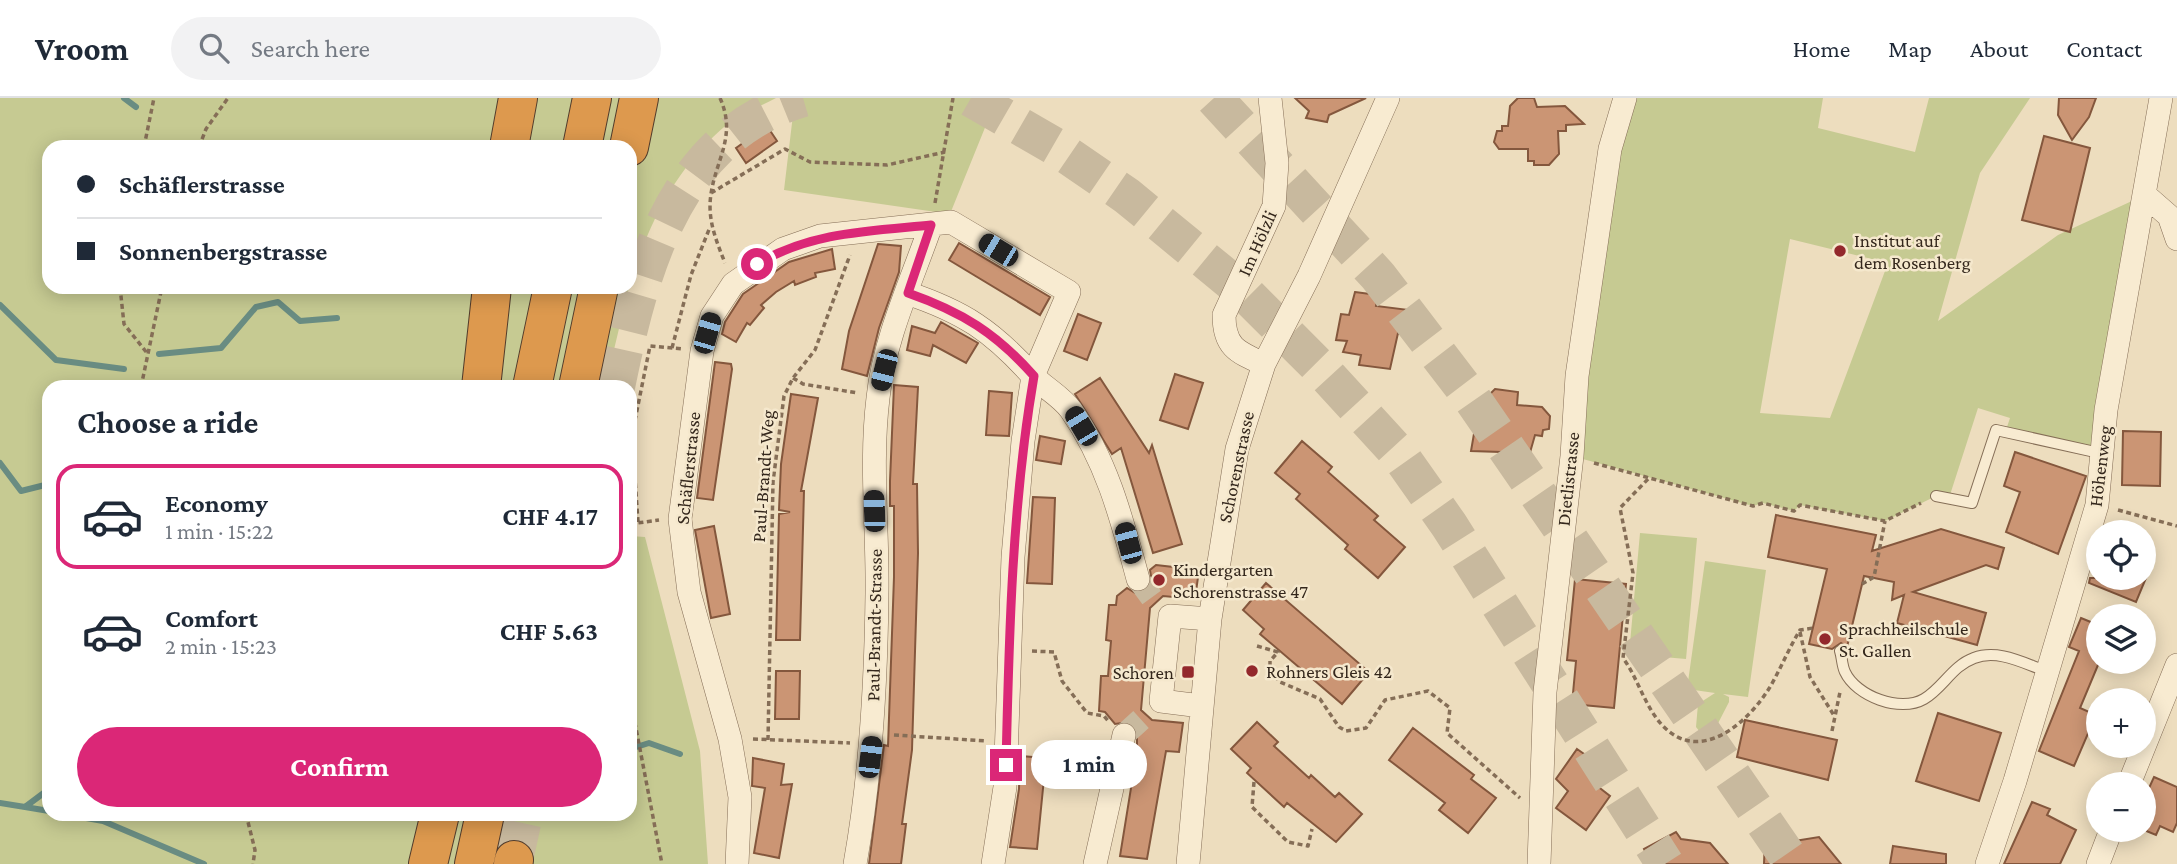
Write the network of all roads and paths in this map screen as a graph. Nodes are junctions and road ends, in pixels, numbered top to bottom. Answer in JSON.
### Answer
{"nodes":[{"id":1,"x":154,"y":98,"type":"edge"},
{"id":2,"x":228,"y":98,"type":"edge"},
{"id":3,"x":518,"y":98,"type":"edge"},
{"id":4,"x":592,"y":98,"type":"edge"},
{"id":5,"x":639,"y":98,"type":"edge"},
{"id":6,"x":720,"y":98,"type":"edge"},
{"id":7,"x":953,"y":98,"type":"edge"},
{"id":8,"x":1270,"y":98,"type":"edge"},
{"id":9,"x":1388,"y":98,"type":"edge"},
{"id":10,"x":1625,"y":98,"type":"edge"},
{"id":11,"x":2161,"y":98,"type":"edge"},
{"id":12,"x":145,"y":140,"type":"edge"},
{"id":13,"x":202,"y":140,"type":"edge"},
{"id":14,"x":510,"y":140,"type":"edge"},
{"id":15,"x":583,"y":140,"type":"edge"},
{"id":16,"x":630,"y":140,"type":"edge"},
{"id":17,"x":944,"y":152,"type":"junction"},
{"id":18,"x":711,"y":193,"type":"junction"},
{"id":19,"x":2145,"y":194,"type":"junction"},
{"id":20,"x":931,"y":225,"type":"junction"},
{"id":21,"x":710,"y":226,"type":"junction"},
{"id":22,"x":858,"y":232,"type":"junction"},
{"id":23,"x":2177,"y":239,"type":"edge"},
{"id":24,"x":733,"y":284,"type":"junction"},
{"id":25,"x":908,"y":293,"type":"junction"},
{"id":26,"x":121,"y":294,"type":"edge"},
{"id":27,"x":160,"y":294,"type":"edge"},
{"id":28,"x":491,"y":294,"type":"edge"},
{"id":29,"x":552,"y":294,"type":"edge"},
{"id":30,"x":598,"y":294,"type":"edge"},
{"id":31,"x":672,"y":348,"type":"junction"},
{"id":32,"x":702,"y":351,"type":"junction"},
{"id":33,"x":147,"y":353,"type":"junction"},
{"id":34,"x":1264,"y":364,"type":"junction"},
{"id":35,"x":1034,"y":376,"type":"junction"},
{"id":36,"x":793,"y":378,"type":"junction"},
{"id":37,"x":142,"y":380,"type":"edge"},
{"id":38,"x":482,"y":380,"type":"edge"},
{"id":39,"x":533,"y":380,"type":"edge"},
{"id":40,"x":579,"y":380,"type":"edge"},
{"id":41,"x":878,"y":396,"type":"junction"},
{"id":42,"x":637,"y":410,"type":"edge"},
{"id":43,"x":2104,"y":454,"type":"junction"},
{"id":44,"x":1572,"y":456,"type":"junction"},
{"id":45,"x":1648,"y":479,"type":"junction"},
{"id":46,"x":1936,"y":496,"type":"joint"},
{"id":47,"x":2096,"y":505,"type":"junction"},
{"id":48,"x":637,"y":508,"type":"edge"},
{"id":49,"x":680,"y":519,"type":"junction"},
{"id":50,"x":1885,"y":521,"type":"junction"},
{"id":51,"x":638,"y":522,"type":"joint"},
{"id":52,"x":2177,"y":526,"type":"edge"},
{"id":53,"x":1138,"y":579,"type":"tunnel mouth"},
{"id":54,"x":1862,"y":584,"type":"dead end"},
{"id":55,"x":1209,"y":619,"type":"junction"},
{"id":56,"x":1813,"y":628,"type":"dead end"},
{"id":57,"x":1800,"y":630,"type":"junction"},
{"id":58,"x":1257,"y":646,"type":"dead end"},
{"id":59,"x":1023,"y":651,"type":"dead end"},
{"id":60,"x":1840,"y":651,"type":"dead end"},
{"id":61,"x":2177,"y":665,"type":"edge"},
{"id":62,"x":1844,"y":671,"type":"junction"},
{"id":63,"x":2046,"y":671,"type":"junction"},
{"id":64,"x":1201,"y":706,"type":"junction"},
{"id":65,"x":1835,"y":717,"type":"junction"},
{"id":66,"x":1832,"y":731,"type":"dead end"},
{"id":67,"x":637,"y":734,"type":"edge"},
{"id":68,"x":923,"y":736,"type":"dead end"},
{"id":69,"x":1123,"y":736,"type":"joint"},
{"id":70,"x":730,"y":739,"type":"junction"},
{"id":71,"x":768,"y":740,"type":"junction"},
{"id":72,"x":984,"y":740,"type":"dead end"},
{"id":73,"x":845,"y":744,"type":"dead end"},
{"id":74,"x":2134,"y":772,"type":"edge"},
{"id":75,"x":1254,"y":782,"type":"dead end"},
{"id":76,"x":1522,"y":800,"type":"dead end"},
{"id":77,"x":248,"y":821,"type":"edge"},
{"id":78,"x":428,"y":821,"type":"edge"},
{"id":79,"x":438,"y":821,"type":"edge"},
{"id":80,"x":1312,"y":829,"type":"dead end"},
{"id":81,"x":2106,"y":842,"type":"edge"},
{"id":82,"x":253,"y":864,"type":"edge"},
{"id":83,"x":419,"y":864,"type":"edge"},
{"id":84,"x":428,"y":864,"type":"edge"},
{"id":85,"x":662,"y":864,"type":"edge"},
{"id":86,"x":737,"y":864,"type":"edge"},
{"id":87,"x":855,"y":864,"type":"edge"},
{"id":88,"x":993,"y":864,"type":"edge"},
{"id":89,"x":1096,"y":864,"type":"edge"},
{"id":90,"x":1188,"y":864,"type":"edge"},
{"id":91,"x":1539,"y":864,"type":"edge"},
{"id":92,"x":1987,"y":864,"type":"edge"},
{"id":93,"x":2098,"y":864,"type":"edge"}],
"edges":[{"from":1,"to":12,"type":"path"},
{"from":2,"to":13,"type":"path"},
{"from":3,"to":14,"type":"highway"},
{"from":4,"to":15,"type":"highway"},
{"from":5,"to":16,"type":"highway"},
{"from":6,"to":18,"type":"path"},
{"from":7,"to":17,"type":"path"},
{"from":8,"to":34,"type":"street","name":"Im Hölzli"},
{"from":9,"to":34,"type":"street","name":"Schorenstrasse"},
{"from":10,"to":44,"type":"street","name":"Dietlistrasse"},
{"from":11,"to":19,"type":"street","name":"Höhenweg"},
{"from":17,"to":18,"type":"path"},
{"from":17,"to":20,"type":"path"},
{"from":18,"to":21,"type":"path"},
{"from":19,"to":23,"type":"street"},
{"from":19,"to":43,"type":"street","name":"Höhenweg"},
{"from":20,"to":22,"type":"street","name":"Schäflerstrasse"},
{"from":20,"to":25,"type":"street","name":"Paul-Brandt-Strasse"},
{"from":20,"to":35,"type":"street","name":"Schäflerstrasse"},
{"from":21,"to":24,"type":"path"},
{"from":21,"to":31,"type":"path"},
{"from":22,"to":24,"type":"street","name":"Schäflerstrasse"},
{"from":22,"to":36,"type":"path","name":"Paul-Brandt-Weg"},
{"from":24,"to":32,"type":"street","name":"Schäflerstrasse"},
{"from":25,"to":35,"type":"street"},
{"from":25,"to":41,"type":"street","name":"Paul-Brandt-Strasse"},
{"from":26,"to":33,"type":"path"},
{"from":27,"to":33,"type":"path"},
{"from":28,"to":38,"type":"highway"},
{"from":29,"to":39,"type":"highway"},
{"from":30,"to":40,"type":"highway"},
{"from":31,"to":32,"type":"path"},
{"from":31,"to":42,"type":"path"},
{"from":32,"to":49,"type":"street","name":"Schäflerstrasse"},
{"from":33,"to":37,"type":"path"},
{"from":34,"to":55,"type":"street","name":"Schorenstrasse"},
{"from":35,"to":53,"type":"street"},
{"from":35,"to":88,"type":"street"},
{"from":36,"to":41,"type":"path"},
{"from":36,"to":71,"type":"path","name":"Paul-Brandt-Weg"},
{"from":41,"to":87,"type":"street","name":"Paul-Brandt-Strasse"},
{"from":43,"to":46,"type":"lane"},
{"from":43,"to":47,"type":"street","name":"Höhenweg"},
{"from":44,"to":45,"type":"path"},
{"from":44,"to":91,"type":"street","name":"Dietlistrasse"},
{"from":45,"to":50,"type":"path"},
{"from":45,"to":57,"type":"path"},
{"from":46,"to":50,"type":"path"},
{"from":47,"to":52,"type":"path"},
{"from":47,"to":63,"type":"street","name":"Höhenweg"},
{"from":48,"to":51,"type":"path"},
{"from":49,"to":51,"type":"path"},
{"from":49,"to":70,"type":"street","name":"Schäflerstrasse"},
{"from":50,"to":54,"type":"path"},
{"from":55,"to":64,"type":"street","name":"Schorenstrasse"},
{"from":55,"to":64,"type":"street"},
{"from":56,"to":57,"type":"path"},
{"from":57,"to":65,"type":"path"},
{"from":58,"to":76,"type":"path"},
{"from":59,"to":69,"type":"path"},
{"from":60,"to":62,"type":"lane"},
{"from":61,"to":74,"type":"street"},
{"from":62,"to":63,"type":"lane"},
{"from":62,"to":65,"type":"path"},
{"from":63,"to":92,"type":"street","name":"Höhenweg"},
{"from":64,"to":90,"type":"street","name":"Schorenstrasse"},
{"from":65,"to":66,"type":"path"},
{"from":67,"to":85,"type":"path"},
{"from":68,"to":72,"type":"path"},
{"from":69,"to":89,"type":"street"},
{"from":70,"to":71,"type":"path"},
{"from":70,"to":86,"type":"street","name":"Schäflerstrasse"},
{"from":71,"to":73,"type":"path"},
{"from":75,"to":80,"type":"path"},
{"from":77,"to":82,"type":"path"},
{"from":78,"to":83,"type":"highway"},
{"from":79,"to":84,"type":"highway"},
{"from":81,"to":93,"type":"street"}]}
